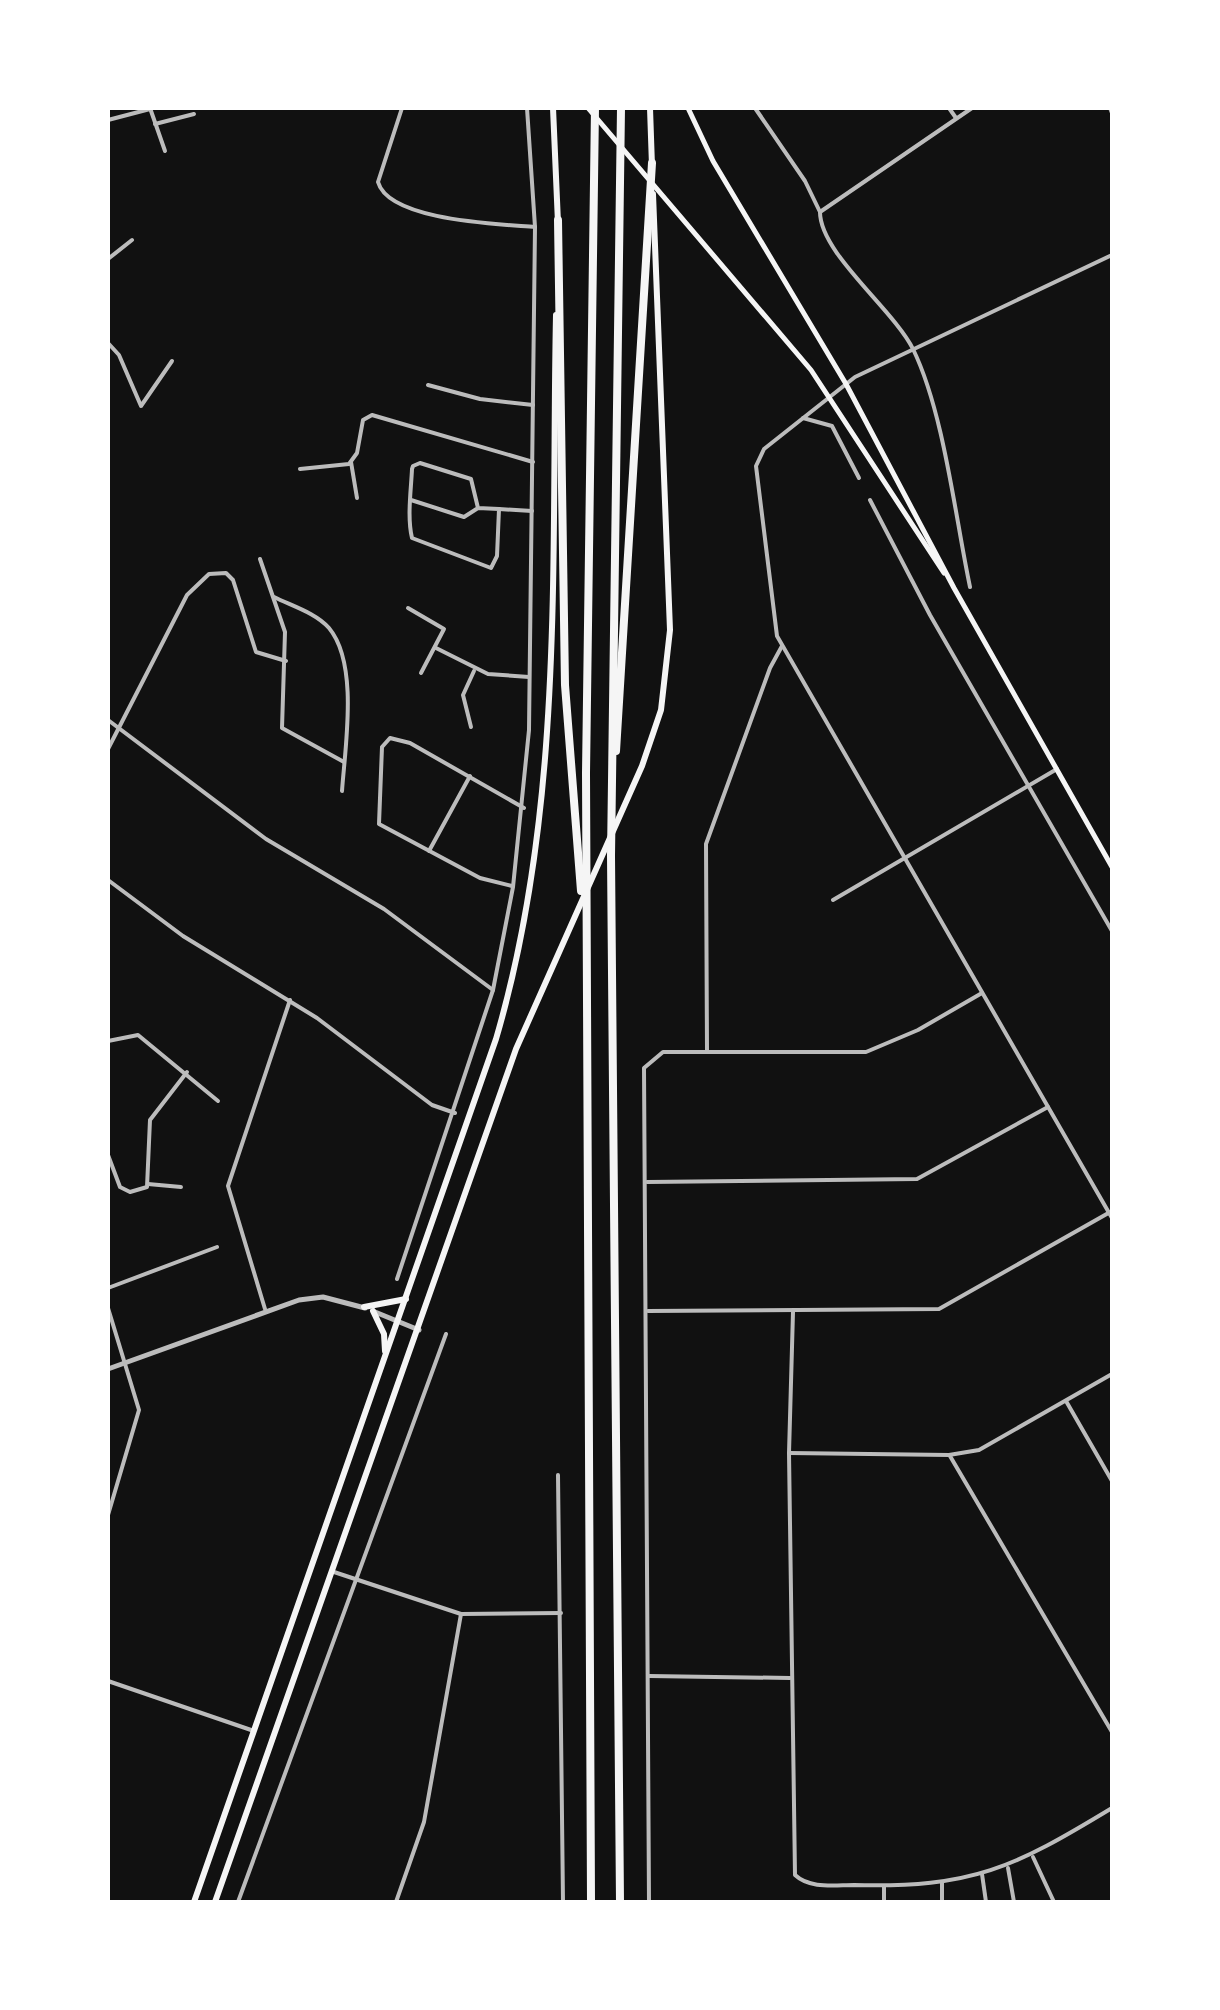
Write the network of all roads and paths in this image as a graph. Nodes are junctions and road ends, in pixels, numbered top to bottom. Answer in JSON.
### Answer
{"nodes":[{"id":1,"x":150,"y":108,"type":"edge"},
{"id":2,"x":402,"y":108,"type":"edge"},
{"id":3,"x":527,"y":108,"type":"edge"},
{"id":4,"x":553,"y":108,"type":"edge"},
{"id":5,"x":592,"y":108,"type":"edge"},
{"id":6,"x":622,"y":108,"type":"edge"},
{"id":7,"x":650,"y":108,"type":"edge"},
{"id":8,"x":688,"y":108,"type":"edge"},
{"id":9,"x":755,"y":108,"type":"edge"},
{"id":10,"x":949,"y":108,"type":"edge"},
{"id":11,"x":972,"y":108,"type":"edge"},
{"id":12,"x":131,"y":111,"type":"edge"},
{"id":13,"x":194,"y":114,"type":"dead end"},
{"id":14,"x":956,"y":118,"type":"junction"},
{"id":15,"x":108,"y":120,"type":"edge"},
{"id":16,"x":156,"y":124,"type":"junction"},
{"id":17,"x":165,"y":151,"type":"dead end"},
{"id":18,"x":652,"y":163,"type":"junction"},
{"id":19,"x":820,"y":212,"type":"junction"},
{"id":20,"x":558,"y":220,"type":"junction"},
{"id":21,"x":535,"y":227,"type":"junction"},
{"id":22,"x":132,"y":240,"type":"dead end"},
{"id":23,"x":1112,"y":255,"type":"edge"},
{"id":24,"x":108,"y":260,"type":"edge"},
{"id":25,"x":108,"y":343,"type":"edge"},
{"id":26,"x":912,"y":348,"type":"junction"},
{"id":27,"x":172,"y":362,"type":"dead end"},
{"id":28,"x":846,"y":384,"type":"junction"},
{"id":29,"x":428,"y":385,"type":"dead end"},
{"id":30,"x":831,"y":397,"type":"junction"},
{"id":31,"x":533,"y":405,"type":"junction"},
{"id":32,"x":803,"y":418,"type":"junction"},
{"id":33,"x":351,"y":462,"type":"junction"},
{"id":34,"x":532,"y":462,"type":"junction"},
{"id":35,"x":300,"y":469,"type":"dead end"},
{"id":36,"x":859,"y":478,"type":"dead end"},
{"id":37,"x":357,"y":498,"type":"dead end"},
{"id":38,"x":411,"y":500,"type":"junction"},
{"id":39,"x":870,"y":500,"type":"dead end"},
{"id":40,"x":478,"y":508,"type":"junction"},
{"id":41,"x":499,"y":509,"type":"junction"},
{"id":42,"x":532,"y":511,"type":"junction"},
{"id":43,"x":260,"y":559,"type":"dead end"},
{"id":44,"x":970,"y":587,"type":"dead end"},
{"id":45,"x":954,"y":588,"type":"junction"},
{"id":46,"x":274,"y":597,"type":"junction"},
{"id":47,"x":408,"y":608,"type":"dead end"},
{"id":48,"x":782,"y":646,"type":"junction"},
{"id":49,"x":436,"y":648,"type":"junction"},
{"id":50,"x":286,"y":661,"type":"junction"},
{"id":51,"x":475,"y":669,"type":"junction"},
{"id":52,"x":421,"y":672,"type":"dead end"},
{"id":53,"x":530,"y":677,"type":"junction"},
{"id":54,"x":108,"y":720,"type":"edge"},
{"id":55,"x":471,"y":727,"type":"dead end"},
{"id":56,"x":120,"y":729,"type":"junction"},
{"id":57,"x":108,"y":749,"type":"edge"},
{"id":58,"x":344,"y":762,"type":"junction"},
{"id":59,"x":1057,"y":768,"type":"junction"},
{"id":60,"x":470,"y":776,"type":"junction"},
{"id":61,"x":1028,"y":784,"type":"junction"},
{"id":62,"x":342,"y":791,"type":"dead end"},
{"id":63,"x":524,"y":808,"type":"junction"},
{"id":64,"x":429,"y":851,"type":"junction"},
{"id":65,"x":610,"y":856,"type":"junction"},
{"id":66,"x":905,"y":856,"type":"junction"},
{"id":67,"x":1112,"y":866,"type":"edge"},
{"id":68,"x":108,"y":880,"type":"edge"},
{"id":69,"x":513,"y":886,"type":"junction"},
{"id":70,"x":832,"y":900,"type":"dead end"},
{"id":71,"x":1112,"y":931,"type":"edge"},
{"id":72,"x":586,"y":940,"type":"junction"},
{"id":73,"x":493,"y":990,"type":"junction"},
{"id":74,"x":982,"y":993,"type":"junction"},
{"id":75,"x":290,"y":1000,"type":"junction"},
{"id":76,"x":108,"y":1042,"type":"edge"},
{"id":77,"x":707,"y":1052,"type":"junction"},
{"id":78,"x":188,"y":1072,"type":"junction"},
{"id":79,"x":218,"y":1102,"type":"dead end"},
{"id":80,"x":1048,"y":1107,"type":"junction"},
{"id":81,"x":455,"y":1113,"type":"junction"},
{"id":82,"x":108,"y":1155,"type":"edge"},
{"id":83,"x":645,"y":1182,"type":"junction"},
{"id":84,"x":148,"y":1184,"type":"junction"},
{"id":85,"x":181,"y":1187,"type":"dead end"},
{"id":86,"x":1112,"y":1214,"type":"edge"},
{"id":87,"x":218,"y":1248,"type":"dead end"},
{"id":88,"x":397,"y":1279,"type":"dead end"},
{"id":89,"x":108,"y":1288,"type":"edge"},
{"id":90,"x":406,"y":1299,"type":"junction"},
{"id":91,"x":108,"y":1308,"type":"edge"},
{"id":92,"x":265,"y":1309,"type":"junction"},
{"id":93,"x":369,"y":1310,"type":"junction"},
{"id":94,"x":647,"y":1311,"type":"junction"},
{"id":95,"x":793,"y":1312,"type":"junction"},
{"id":96,"x":398,"y":1322,"type":"junction"},
{"id":97,"x":419,"y":1330,"type":"junction"},
{"id":98,"x":446,"y":1334,"type":"dead end"},
{"id":99,"x":126,"y":1362,"type":"junction"},
{"id":100,"x":384,"y":1362,"type":"junction"},
{"id":101,"x":108,"y":1369,"type":"edge"},
{"id":102,"x":1112,"y":1374,"type":"edge"},
{"id":103,"x":1066,"y":1400,"type":"junction"},
{"id":104,"x":789,"y":1453,"type":"junction"},
{"id":105,"x":949,"y":1456,"type":"junction"},
{"id":106,"x":558,"y":1475,"type":"dead end"},
{"id":107,"x":1112,"y":1481,"type":"edge"},
{"id":108,"x":108,"y":1514,"type":"edge"},
{"id":109,"x":334,"y":1572,"type":"junction"},
{"id":110,"x":357,"y":1579,"type":"junction"},
{"id":111,"x":560,"y":1613,"type":"junction"},
{"id":112,"x":461,"y":1614,"type":"junction"},
{"id":113,"x":648,"y":1676,"type":"junction"},
{"id":114,"x":790,"y":1678,"type":"junction"},
{"id":115,"x":108,"y":1681,"type":"edge"},
{"id":116,"x":254,"y":1731,"type":"junction"},
{"id":117,"x":1112,"y":1732,"type":"edge"},
{"id":118,"x":1112,"y":1808,"type":"edge"},
{"id":119,"x":1032,"y":1856,"type":"junction"},
{"id":120,"x":1008,"y":1866,"type":"junction"},
{"id":121,"x":982,"y":1874,"type":"junction"},
{"id":122,"x":942,"y":1884,"type":"junction"},
{"id":123,"x":884,"y":1886,"type":"junction"},
{"id":124,"x":194,"y":1902,"type":"edge"},
{"id":125,"x":215,"y":1902,"type":"edge"},
{"id":126,"x":238,"y":1902,"type":"edge"},
{"id":127,"x":396,"y":1902,"type":"edge"},
{"id":128,"x":563,"y":1902,"type":"edge"},
{"id":129,"x":591,"y":1902,"type":"edge"},
{"id":130,"x":620,"y":1902,"type":"edge"},
{"id":131,"x":649,"y":1902,"type":"edge"},
{"id":132,"x":884,"y":1902,"type":"edge"},
{"id":133,"x":942,"y":1902,"type":"edge"},
{"id":134,"x":986,"y":1902,"type":"edge"},
{"id":135,"x":1014,"y":1902,"type":"edge"},
{"id":136,"x":1054,"y":1902,"type":"edge"}],
"edges":[{"from":1,"to":12,"type":"street"},
{"from":1,"to":16,"type":"street"},
{"from":2,"to":21,"type":"street"},
{"from":3,"to":21,"type":"street"},
{"from":4,"to":20,"type":"main road"},
{"from":5,"to":30,"type":"main road"},
{"from":5,"to":72,"type":"highway"},
{"from":6,"to":65,"type":"highway"},
{"from":7,"to":18,"type":"main road"},
{"from":8,"to":28,"type":"main road"},
{"from":9,"to":19,"type":"street"},
{"from":10,"to":14,"type":"street"},
{"from":11,"to":14,"type":"street"},
{"from":12,"to":15,"type":"street"},
{"from":13,"to":16,"type":"street"},
{"from":14,"to":19,"type":"street"},
{"from":16,"to":17,"type":"street"},
{"from":18,"to":65,"type":"highway"},
{"from":18,"to":97,"type":"main road"},
{"from":19,"to":26,"type":"street"},
{"from":20,"to":72,"type":"highway"},
{"from":20,"to":90,"type":"main road"},
{"from":21,"to":31,"type":"street"},
{"from":22,"to":24,"type":"street"},
{"from":23,"to":26,"type":"street"},
{"from":25,"to":27,"type":"street"},
{"from":26,"to":28,"type":"street"},
{"from":26,"to":44,"type":"street"},
{"from":28,"to":30,"type":"street"},
{"from":28,"to":45,"type":"main road"},
{"from":29,"to":31,"type":"street"},
{"from":30,"to":32,"type":"street"},
{"from":30,"to":45,"type":"main road"},
{"from":31,"to":34,"type":"street"},
{"from":32,"to":36,"type":"street"},
{"from":32,"to":48,"type":"street"},
{"from":33,"to":34,"type":"street"},
{"from":33,"to":35,"type":"street"},
{"from":33,"to":37,"type":"street"},
{"from":34,"to":42,"type":"street"},
{"from":38,"to":40,"type":"street"},
{"from":38,"to":40,"type":"street"},
{"from":38,"to":41,"type":"street"},
{"from":39,"to":61,"type":"street"},
{"from":40,"to":41,"type":"street"},
{"from":41,"to":42,"type":"street"},
{"from":42,"to":53,"type":"street"},
{"from":43,"to":46,"type":"street"},
{"from":45,"to":59,"type":"main road"},
{"from":46,"to":50,"type":"street"},
{"from":46,"to":58,"type":"street"},
{"from":47,"to":49,"type":"street"},
{"from":48,"to":66,"type":"street"},
{"from":48,"to":77,"type":"street"},
{"from":49,"to":51,"type":"street"},
{"from":49,"to":52,"type":"street"},
{"from":50,"to":56,"type":"street"},
{"from":50,"to":58,"type":"street"},
{"from":51,"to":53,"type":"street"},
{"from":51,"to":55,"type":"street"},
{"from":53,"to":63,"type":"street"},
{"from":54,"to":56,"type":"street"},
{"from":56,"to":57,"type":"street"},
{"from":56,"to":73,"type":"street"},
{"from":58,"to":62,"type":"street"},
{"from":59,"to":61,"type":"street"},
{"from":59,"to":67,"type":"main road"},
{"from":60,"to":63,"type":"street"},
{"from":60,"to":64,"type":"street"},
{"from":60,"to":64,"type":"street"},
{"from":61,"to":66,"type":"street"},
{"from":61,"to":71,"type":"street"},
{"from":63,"to":69,"type":"street"},
{"from":64,"to":69,"type":"street"},
{"from":65,"to":130,"type":"highway"},
{"from":66,"to":70,"type":"street"},
{"from":66,"to":74,"type":"street"},
{"from":68,"to":75,"type":"street"},
{"from":69,"to":73,"type":"street"},
{"from":72,"to":129,"type":"highway"},
{"from":73,"to":81,"type":"street"},
{"from":74,"to":77,"type":"street"},
{"from":74,"to":80,"type":"street"},
{"from":75,"to":81,"type":"street"},
{"from":75,"to":92,"type":"street"},
{"from":76,"to":78,"type":"street"},
{"from":77,"to":83,"type":"street"},
{"from":78,"to":79,"type":"street"},
{"from":78,"to":84,"type":"street"},
{"from":80,"to":83,"type":"street"},
{"from":80,"to":86,"type":"street"},
{"from":81,"to":88,"type":"street"},
{"from":82,"to":84,"type":"street"},
{"from":83,"to":94,"type":"street"},
{"from":84,"to":85,"type":"street"},
{"from":86,"to":95,"type":"street"},
{"from":87,"to":89,"type":"street"},
{"from":90,"to":93,"type":"main road"},
{"from":90,"to":96,"type":"main road"},
{"from":91,"to":99,"type":"street"},
{"from":92,"to":93,"type":"street"},
{"from":92,"to":99,"type":"street"},
{"from":93,"to":96,"type":"street"},
{"from":93,"to":100,"type":"main road"},
{"from":94,"to":95,"type":"street"},
{"from":94,"to":113,"type":"street"},
{"from":95,"to":104,"type":"street"},
{"from":96,"to":97,"type":"street"},
{"from":96,"to":100,"type":"main road"},
{"from":97,"to":109,"type":"main road"},
{"from":98,"to":110,"type":"street"},
{"from":99,"to":101,"type":"street"},
{"from":99,"to":108,"type":"street"},
{"from":100,"to":116,"type":"main road"},
{"from":102,"to":103,"type":"street"},
{"from":103,"to":105,"type":"street"},
{"from":103,"to":107,"type":"street"},
{"from":104,"to":105,"type":"street"},
{"from":104,"to":114,"type":"street"},
{"from":105,"to":117,"type":"street"},
{"from":106,"to":111,"type":"street"},
{"from":109,"to":110,"type":"street"},
{"from":109,"to":125,"type":"main road"},
{"from":110,"to":112,"type":"street"},
{"from":110,"to":126,"type":"street"},
{"from":111,"to":112,"type":"street"},
{"from":111,"to":128,"type":"street"},
{"from":112,"to":127,"type":"street"},
{"from":113,"to":114,"type":"street"},
{"from":113,"to":131,"type":"street"},
{"from":114,"to":123,"type":"street"},
{"from":115,"to":116,"type":"street"},
{"from":116,"to":124,"type":"main road"},
{"from":118,"to":119,"type":"street"},
{"from":119,"to":120,"type":"street"},
{"from":119,"to":136,"type":"street"},
{"from":120,"to":121,"type":"street"},
{"from":120,"to":135,"type":"street"},
{"from":121,"to":122,"type":"street"},
{"from":121,"to":134,"type":"street"},
{"from":122,"to":123,"type":"street"},
{"from":122,"to":133,"type":"street"},
{"from":123,"to":132,"type":"street"}]}
